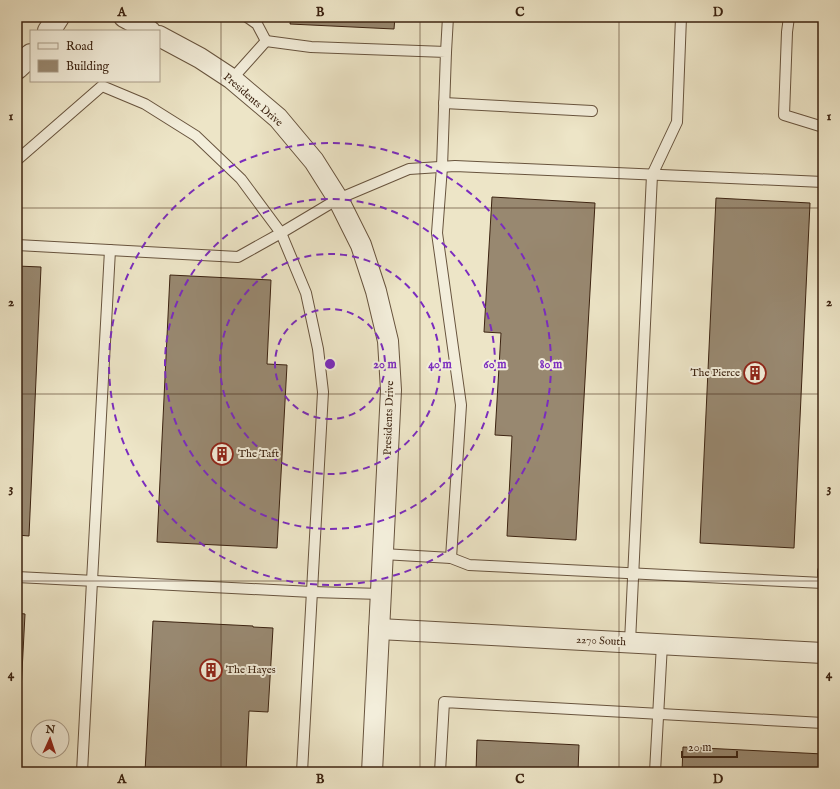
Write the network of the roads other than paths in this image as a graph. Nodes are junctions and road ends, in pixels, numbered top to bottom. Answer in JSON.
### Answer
{"nodes":[{"id":1,"x":58,"y":17,"type":"edge"},
{"id":2,"x":124,"y":17,"type":"edge"},
{"id":3,"x":247,"y":17,"type":"edge"},
{"id":4,"x":448,"y":17,"type":"edge"},
{"id":5,"x":681,"y":17,"type":"edge"},
{"id":6,"x":789,"y":17,"type":"edge"},
{"id":7,"x":257,"y":21,"type":"edge"},
{"id":8,"x":50,"y":30,"type":"edge"},
{"id":9,"x":148,"y":30,"type":"edge"},
{"id":10,"x":160,"y":37,"type":"edge"},
{"id":11,"x":266,"y":41,"type":"junction"},
{"id":12,"x":446,"y":52,"type":"junction"},
{"id":13,"x":30,"y":56,"type":"edge"},
{"id":14,"x":17,"y":68,"type":"edge"},
{"id":15,"x":232,"y":79,"type":"junction"},
{"id":16,"x":444,"y":103,"type":"junction"},
{"id":17,"x":592,"y":111,"type":"dead end"},
{"id":18,"x":823,"y":127,"type":"edge"},
{"id":19,"x":17,"y":160,"type":"edge"},
{"id":20,"x":442,"y":167,"type":"junction"},
{"id":21,"x":652,"y":175,"type":"junction"},
{"id":22,"x":823,"y":182,"type":"edge"},
{"id":23,"x":338,"y":199,"type":"junction"},
{"id":24,"x":281,"y":233,"type":"junction"},
{"id":25,"x":17,"y":245,"type":"edge"},
{"id":26,"x":110,"y":250,"type":"junction"},
{"id":27,"x":384,"y":554,"type":"junction"},
{"id":28,"x":451,"y":558,"type":"junction"},
{"id":29,"x":823,"y":572,"type":"edge"},
{"id":30,"x":633,"y":573,"type":"junction"},
{"id":31,"x":17,"y":577,"type":"edge"},
{"id":32,"x":92,"y":581,"type":"junction"},
{"id":33,"x":823,"y":583,"type":"edge"},
{"id":34,"x":312,"y":592,"type":"junction"},
{"id":35,"x":381,"y":594,"type":"junction"},
{"id":36,"x":379,"y":629,"type":"junction"},
{"id":37,"x":630,"y":642,"type":"junction"},
{"id":38,"x":662,"y":644,"type":"junction"},
{"id":39,"x":823,"y":653,"type":"edge"},
{"id":40,"x":658,"y":714,"type":"junction"},
{"id":41,"x":823,"y":722,"type":"edge"},
{"id":42,"x":82,"y":772,"type":"edge"},
{"id":43,"x":302,"y":772,"type":"edge"},
{"id":44,"x":372,"y":772,"type":"edge"},
{"id":45,"x":440,"y":772,"type":"edge"},
{"id":46,"x":655,"y":772,"type":"edge"}],
"edges":[{"from":1,"to":8,"type":"street"},
{"from":2,"to":9,"type":"street"},
{"from":3,"to":7,"type":"lane"},
{"from":4,"to":12,"type":"lane"},
{"from":5,"to":21,"type":"lane"},
{"from":6,"to":18,"type":"lane"},
{"from":7,"to":11,"type":"lane"},
{"from":10,"to":15,"type":"street","name":"Presidents Drive"},
{"from":11,"to":12,"type":"lane"},
{"from":11,"to":15,"type":"lane"},
{"from":12,"to":16,"type":"lane"},
{"from":13,"to":14,"type":"street"},
{"from":15,"to":23,"type":"street","name":"Presidents Drive"},
{"from":16,"to":17,"type":"lane"},
{"from":16,"to":20,"type":"lane"},
{"from":19,"to":24,"type":"lane"},
{"from":20,"to":21,"type":"lane"},
{"from":20,"to":23,"type":"lane"},
{"from":20,"to":28,"type":"lane"},
{"from":21,"to":22,"type":"lane"},
{"from":21,"to":30,"type":"lane"},
{"from":23,"to":24,"type":"lane"},
{"from":23,"to":27,"type":"street","name":"Presidents Drive"},
{"from":24,"to":26,"type":"lane"},
{"from":24,"to":34,"type":"lane"},
{"from":25,"to":26,"type":"lane"},
{"from":26,"to":32,"type":"lane"},
{"from":27,"to":28,"type":"lane"},
{"from":27,"to":35,"type":"street","name":"Presidents Drive"},
{"from":28,"to":30,"type":"lane"},
{"from":29,"to":33,"type":"lane"},
{"from":30,"to":33,"type":"lane"},
{"from":30,"to":37,"type":"lane"},
{"from":31,"to":32,"type":"lane"},
{"from":32,"to":34,"type":"lane"},
{"from":32,"to":42,"type":"lane"},
{"from":34,"to":35,"type":"lane"},
{"from":34,"to":43,"type":"lane"},
{"from":35,"to":36,"type":"street","name":"Presidents Drive"},
{"from":36,"to":37,"type":"street","name":"2270 South"},
{"from":36,"to":44,"type":"street","name":"Presidents Drive"},
{"from":37,"to":38,"type":"street","name":"2270 South"},
{"from":38,"to":39,"type":"street","name":"2270 South"},
{"from":38,"to":40,"type":"lane"},
{"from":40,"to":41,"type":"lane"},
{"from":40,"to":45,"type":"lane"},
{"from":40,"to":46,"type":"lane"}]}
